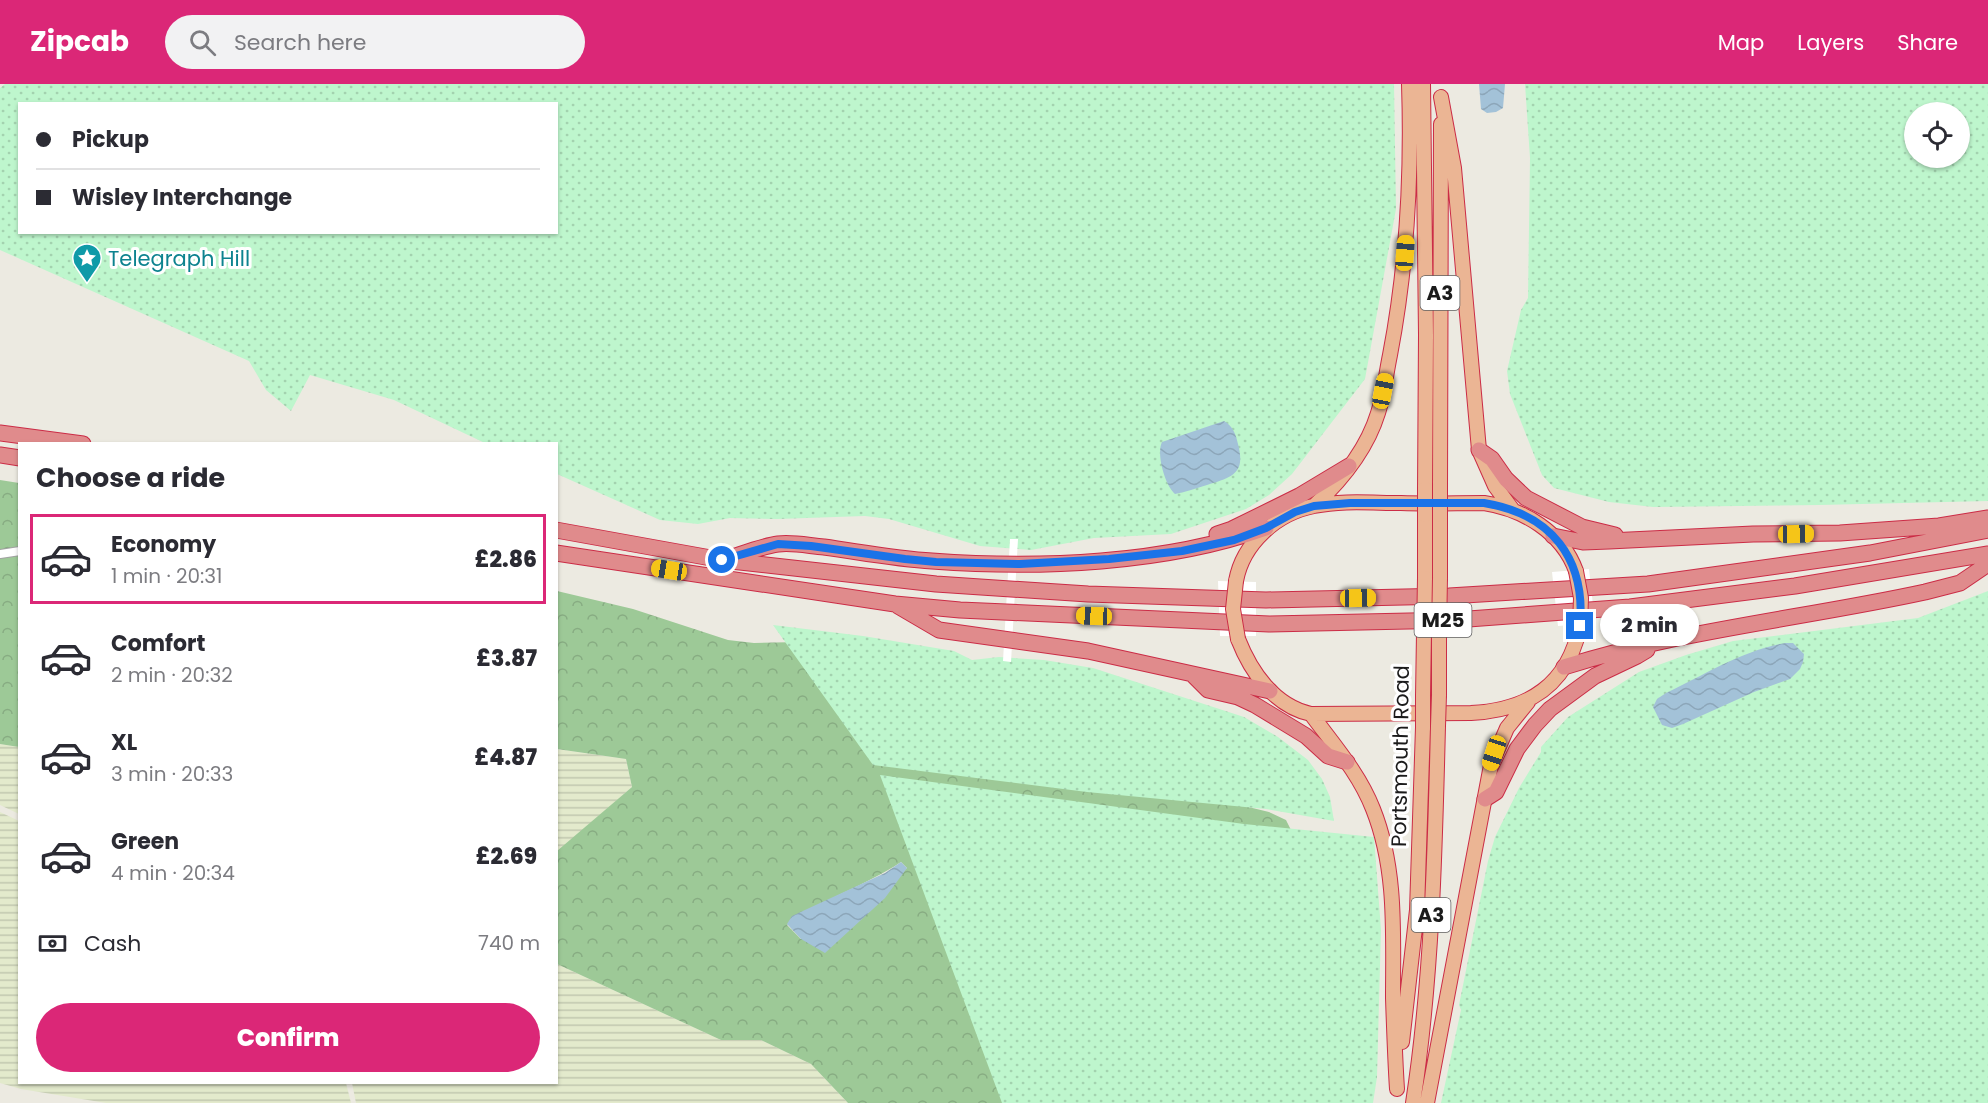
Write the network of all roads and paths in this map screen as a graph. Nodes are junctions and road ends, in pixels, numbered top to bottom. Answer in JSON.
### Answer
{"nodes":[{"id":1,"x":1409,"y":84,"type":"edge"},
{"id":2,"x":1423,"y":84,"type":"edge"},
{"id":3,"x":1441,"y":91,"type":"edge"},
{"id":4,"x":0,"y":433,"type":"edge"},
{"id":5,"x":67,"y":442,"type":"edge"},
{"id":6,"x":1479,"y":450,"type":"junction"},
{"id":7,"x":0,"y":455,"type":"edge"},
{"id":8,"x":18,"y":458,"type":"edge"},
{"id":9,"x":1349,"y":466,"type":"junction"},
{"id":10,"x":1314,"y":506,"type":"junction"},
{"id":11,"x":1512,"y":509,"type":"junction"},
{"id":12,"x":1988,"y":518,"type":"edge"},
{"id":13,"x":1266,"y":528,"type":"junction"},
{"id":14,"x":558,"y":530,"type":"edge"},
{"id":15,"x":1988,"y":530,"type":"edge"},
{"id":16,"x":1553,"y":536,"type":"junction"},
{"id":17,"x":1626,"y":540,"type":"junction"},
{"id":18,"x":18,"y":551,"type":"edge"},
{"id":19,"x":1182,"y":551,"type":"junction"},
{"id":20,"x":558,"y":553,"type":"edge"},
{"id":21,"x":0,"y":554,"type":"edge"},
{"id":22,"x":1988,"y":554,"type":"edge"},
{"id":23,"x":722,"y":560,"type":"junction"},
{"id":24,"x":1988,"y":564,"type":"edge"},
{"id":25,"x":895,"y":604,"type":"junction"},
{"id":26,"x":1657,"y":643,"type":"junction"},
{"id":27,"x":1564,"y":667,"type":"junction"},
{"id":28,"x":1194,"y":676,"type":"junction"},
{"id":29,"x":1270,"y":691,"type":"junction"},
{"id":30,"x":1528,"y":701,"type":"junction"},
{"id":31,"x":1311,"y":714,"type":"junction"},
{"id":32,"x":1347,"y":762,"type":"junction"},
{"id":33,"x":1485,"y":799,"type":"junction"},
{"id":34,"x":1396,"y":1096,"type":"edge"},
{"id":35,"x":1413,"y":1103,"type":"edge"},
{"id":36,"x":1427,"y":1103,"type":"edge"}],
"edges":[{"from":1,"to":9,"type":"highway","number":"A3"},
{"from":2,"to":34,"type":"highway","name":"Portsmouth Road","number":"A3","bridge":true},
{"from":3,"to":6,"type":"highway","number":"A3"},
{"from":3,"to":35,"type":"highway","name":"Portsmouth Road","number":"A3","bridge":true},
{"from":4,"to":5,"type":"highway"},
{"from":6,"to":11,"type":"highway","number":"A3"},
{"from":6,"to":17,"type":"highway"},
{"from":7,"to":8,"type":"highway"},
{"from":9,"to":10,"type":"highway","number":"A3"},
{"from":9,"to":19,"type":"highway","number":"M25"},
{"from":10,"to":11,"type":"highway"},
{"from":10,"to":13,"type":"highway"},
{"from":11,"to":16,"type":"highway"},
{"from":12,"to":17,"type":"highway"},
{"from":13,"to":19,"type":"highway"},
{"from":13,"to":29,"type":"highway","bridge":true},
{"from":14,"to":23,"type":"highway","number":"M25"},
{"from":15,"to":23,"type":"highway","number":"M25"},
{"from":16,"to":17,"type":"highway"},
{"from":16,"to":27,"type":"highway","bridge":true},
{"from":18,"to":21,"type":"street"},
{"from":19,"to":23,"type":"highway","number":"M25"},
{"from":20,"to":25,"type":"highway","number":"M25"},
{"from":22,"to":25,"type":"highway","number":"M25"},
{"from":24,"to":26,"type":"highway"},
{"from":25,"to":28,"type":"highway","number":"M25"},
{"from":26,"to":27,"type":"highway"},
{"from":26,"to":33,"type":"highway"},
{"from":27,"to":30,"type":"highway"},
{"from":28,"to":29,"type":"highway","number":"M25"},
{"from":28,"to":32,"type":"highway","number":"M25"},
{"from":29,"to":31,"type":"highway"},
{"from":30,"to":31,"type":"highway"},
{"from":30,"to":33,"type":"highway","number":"A3"},
{"from":31,"to":32,"type":"highway","number":"A3"},
{"from":32,"to":34,"type":"highway","number":"A3"},
{"from":33,"to":36,"type":"highway","number":"A3"}]}
